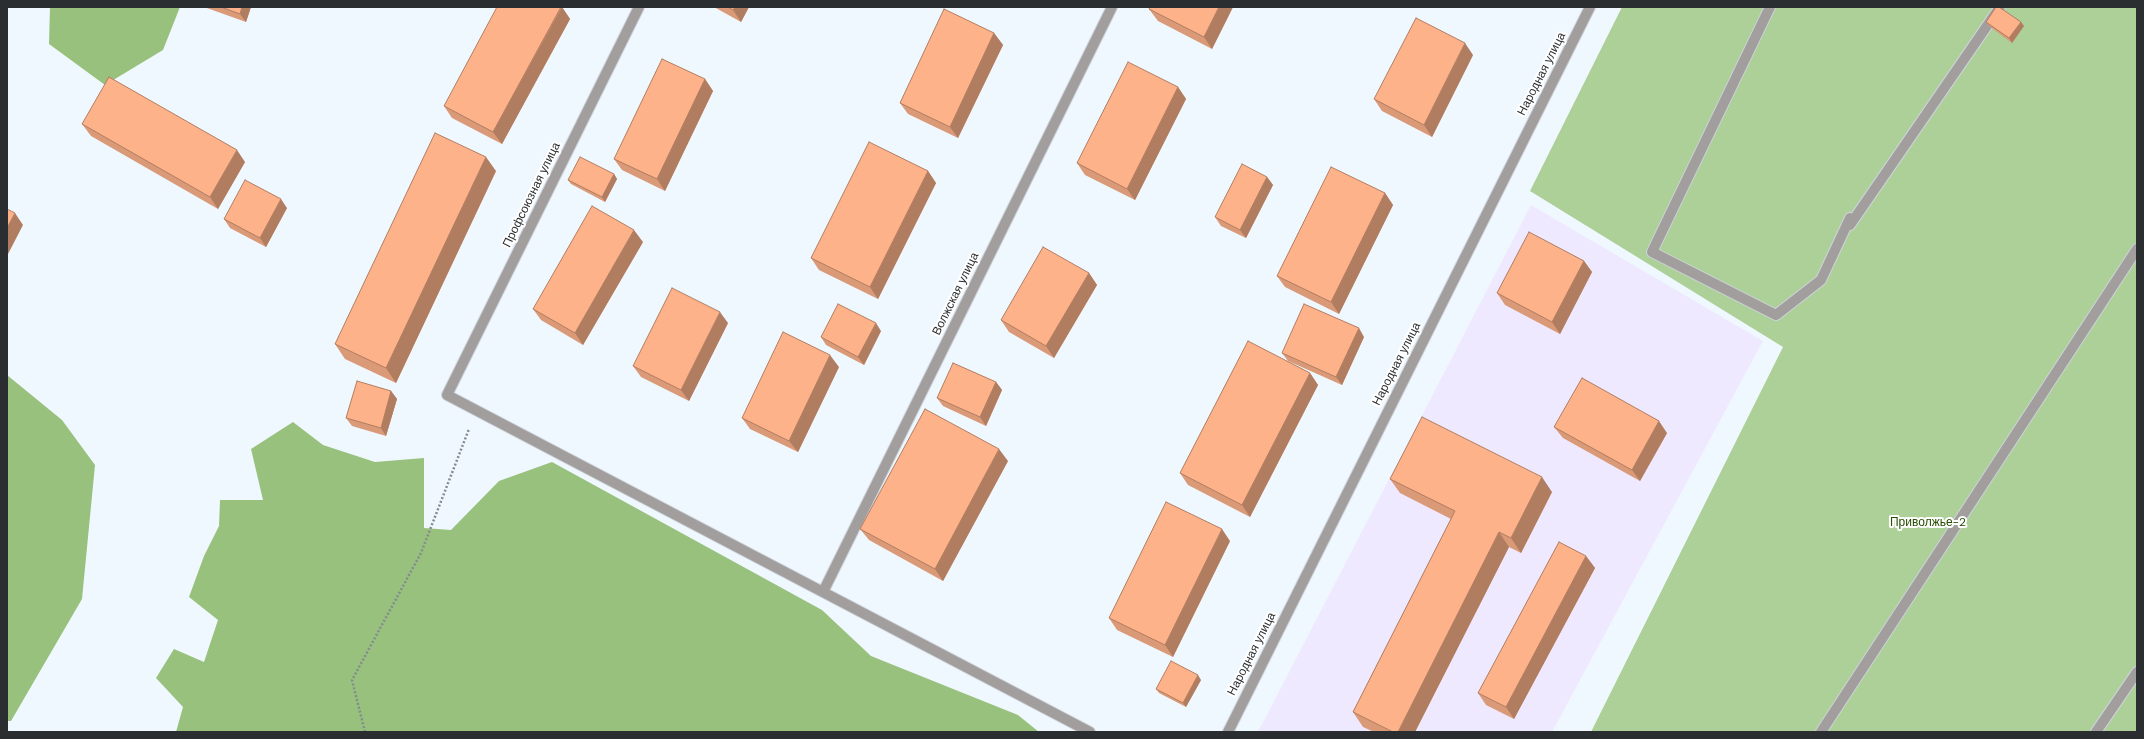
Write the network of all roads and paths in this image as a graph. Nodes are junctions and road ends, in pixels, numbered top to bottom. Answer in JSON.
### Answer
{"nodes":[{"id":1,"x":639,"y":7,"type":"edge"},
{"id":2,"x":1112,"y":7,"type":"edge"},
{"id":3,"x":1590,"y":7,"type":"edge"},
{"id":4,"x":1770,"y":7,"type":"edge"},
{"id":5,"x":2000,"y":7,"type":"edge"},
{"id":6,"x":2137,"y":249,"type":"edge"},
{"id":7,"x":476,"y":410,"type":"junction"},
{"id":8,"x":823,"y":592,"type":"junction"},
{"id":9,"x":2137,"y":672,"type":"edge"},
{"id":10,"x":365,"y":732,"type":"edge"},
{"id":11,"x":1090,"y":732,"type":"edge"},
{"id":12,"x":1228,"y":732,"type":"edge"},
{"id":13,"x":1820,"y":732,"type":"edge"},
{"id":14,"x":2096,"y":732,"type":"edge"}],
"edges":[{"from":1,"to":7,"type":"street","name":"Профсоюзная улица"},
{"from":2,"to":8,"type":"street","name":"Волжская улица"},
{"from":3,"to":12,"type":"street","name":"Народная улица"},
{"from":4,"to":5,"type":"street"},
{"from":6,"to":13,"type":"street"},
{"from":7,"to":8,"type":"street"},
{"from":7,"to":10,"type":"path"},
{"from":8,"to":11,"type":"street"},
{"from":9,"to":14,"type":"street"}]}
